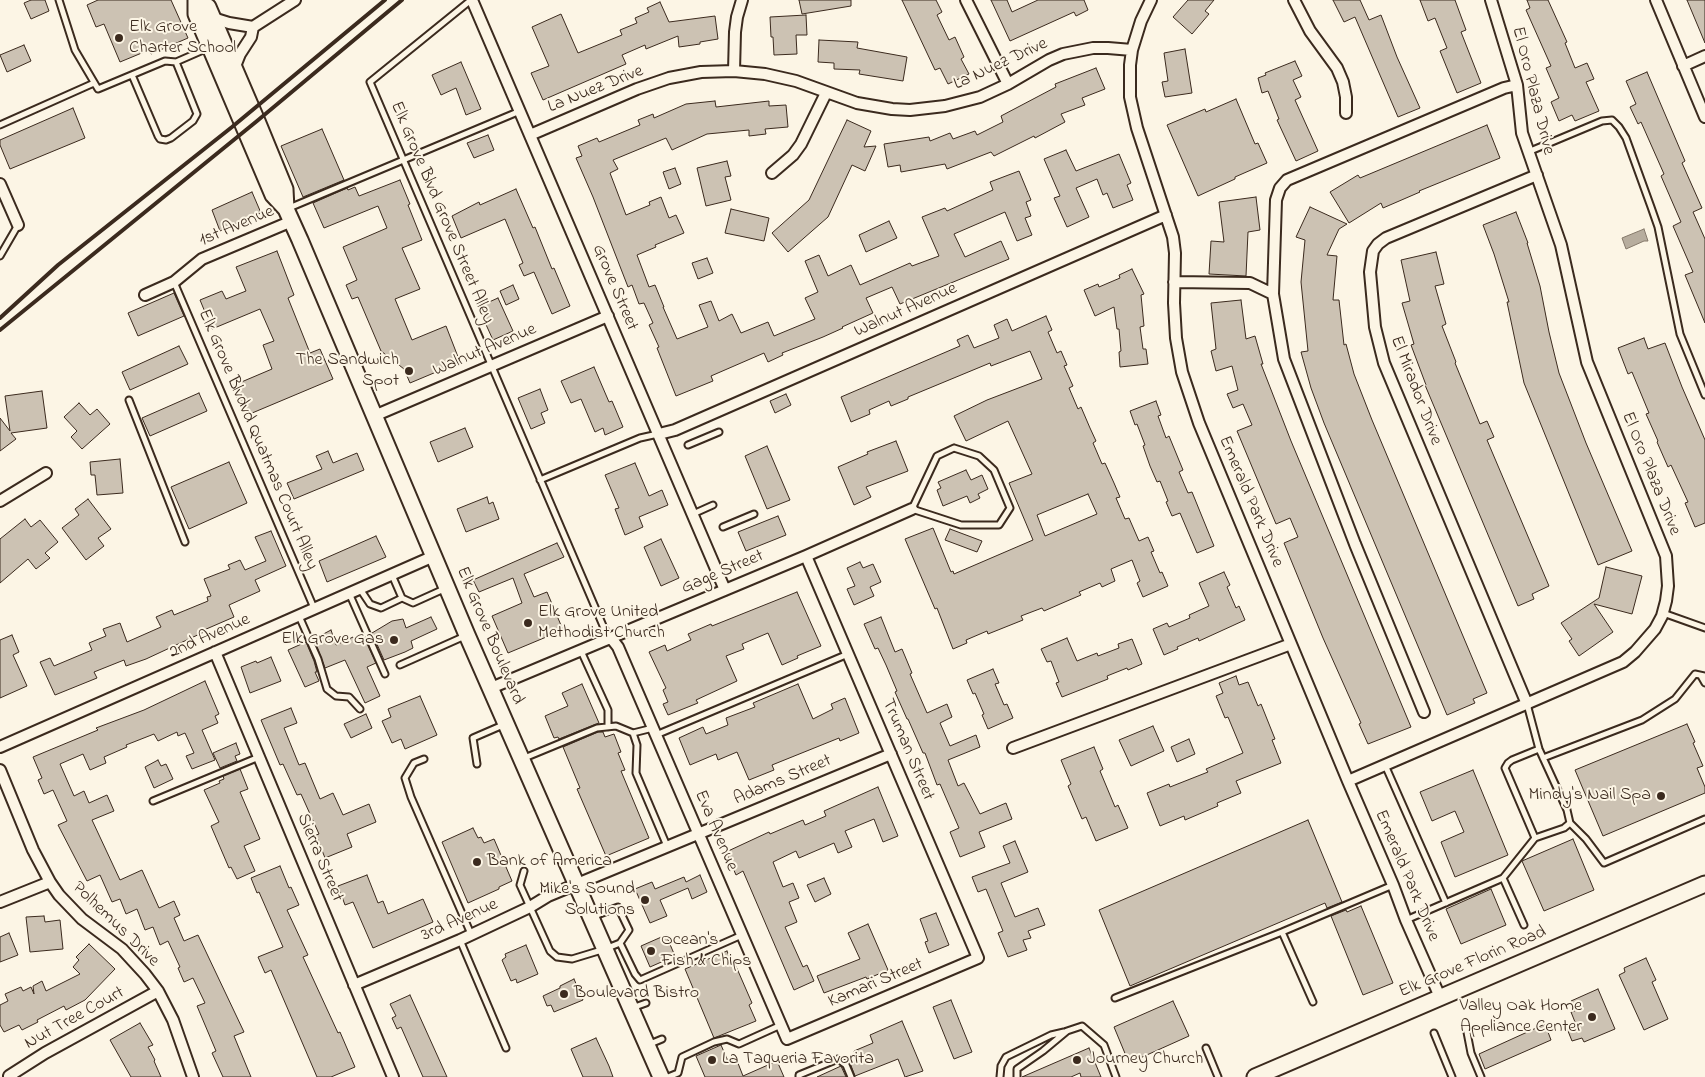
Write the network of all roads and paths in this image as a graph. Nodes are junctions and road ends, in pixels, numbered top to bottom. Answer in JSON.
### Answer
{"nodes":[{"id":1,"x":59,"y":0,"type":"edge"},
{"id":2,"x":197,"y":0,"type":"edge"},
{"id":3,"x":295,"y":0,"type":"edge"},
{"id":4,"x":471,"y":0,"type":"edge"},
{"id":5,"x":742,"y":0,"type":"edge"},
{"id":6,"x":966,"y":0,"type":"edge"},
{"id":7,"x":1151,"y":0,"type":"edge"},
{"id":8,"x":1294,"y":0,"type":"edge"},
{"id":9,"x":1491,"y":0,"type":"edge"},
{"id":10,"x":1656,"y":0,"type":"edge"},
{"id":11,"x":213,"y":18,"type":"junction"},
{"id":12,"x":253,"y":27,"type":"junction"},
{"id":13,"x":210,"y":47,"type":"junction"},
{"id":14,"x":1132,"y":50,"type":"junction"},
{"id":15,"x":1705,"y":56,"type":"edge"},
{"id":16,"x":176,"y":62,"type":"junction"},
{"id":17,"x":1683,"y":66,"type":"junction"},
{"id":18,"x":734,"y":71,"type":"junction"},
{"id":19,"x":235,"y":72,"type":"junction"},
{"id":20,"x":132,"y":75,"type":"junction"},
{"id":21,"x":94,"y":83,"type":"junction"},
{"id":22,"x":1008,"y":84,"type":"junction"},
{"id":23,"x":1517,"y":85,"type":"junction"},
{"id":24,"x":826,"y":93,"type":"junction"},
{"id":25,"x":520,"y":112,"type":"junction"},
{"id":26,"x":1346,"y":113,"type":"dead end"},
{"id":27,"x":1705,"y":117,"type":"edge"},
{"id":28,"x":0,"y":125,"type":"edge"},
{"id":29,"x":530,"y":135,"type":"junction"},
{"id":30,"x":1528,"y":152,"type":"junction"},
{"id":31,"x":403,"y":160,"type":"junction"},
{"id":32,"x":772,"y":173,"type":"dead end"},
{"id":33,"x":1537,"y":175,"type":"junction"},
{"id":34,"x":0,"y":184,"type":"edge"},
{"id":35,"x":289,"y":215,"type":"junction"},
{"id":36,"x":1166,"y":215,"type":"junction"},
{"id":37,"x":18,"y":225,"type":"joint"},
{"id":38,"x":0,"y":256,"type":"edge"},
{"id":39,"x":174,"y":282,"type":"junction"},
{"id":40,"x":1174,"y":282,"type":"junction"},
{"id":41,"x":1273,"y":294,"type":"junction"},
{"id":42,"x":145,"y":295,"type":"dead end"},
{"id":43,"x":608,"y":316,"type":"junction"},
{"id":44,"x":491,"y":365,"type":"junction"},
{"id":45,"x":1705,"y":395,"type":"edge"},
{"id":46,"x":129,"y":400,"type":"dead end"},
{"id":47,"x":374,"y":416,"type":"junction"},
{"id":48,"x":719,"y":432,"type":"dead end"},
{"id":49,"x":659,"y":434,"type":"junction"},
{"id":50,"x":688,"y":445,"type":"dead end"},
{"id":51,"x":46,"y":473,"type":"dead end"},
{"id":52,"x":540,"y":480,"type":"junction"},
{"id":53,"x":0,"y":501,"type":"edge"},
{"id":54,"x":713,"y":505,"type":"dead end"},
{"id":55,"x":912,"y":509,"type":"junction"},
{"id":56,"x":693,"y":514,"type":"junction"},
{"id":57,"x":754,"y":514,"type":"dead end"},
{"id":58,"x":723,"y":527,"type":"dead end"},
{"id":59,"x":185,"y":542,"type":"dead end"},
{"id":60,"x":434,"y":556,"type":"junction"},
{"id":61,"x":806,"y":556,"type":"junction"},
{"id":62,"x":392,"y":574,"type":"junction"},
{"id":63,"x":447,"y":588,"type":"junction"},
{"id":64,"x":360,"y":589,"type":"junction"},
{"id":65,"x":725,"y":590,"type":"junction"},
{"id":66,"x":349,"y":593,"type":"junction"},
{"id":67,"x":402,"y":598,"type":"junction"},
{"id":68,"x":314,"y":609,"type":"junction"},
{"id":69,"x":1663,"y":613,"type":"junction"},
{"id":70,"x":299,"y":616,"type":"junction"},
{"id":71,"x":1705,"y":628,"type":"edge"},
{"id":72,"x":468,"y":635,"type":"junction"},
{"id":73,"x":611,"y":638,"type":"junction"},
{"id":74,"x":1291,"y":644,"type":"junction"},
{"id":75,"x":581,"y":650,"type":"junction"},
{"id":76,"x":215,"y":652,"type":"junction"},
{"id":77,"x":848,"y":654,"type":"junction"},
{"id":78,"x":400,"y":664,"type":"dead end"},
{"id":79,"x":385,"y":674,"type":"dead end"},
{"id":80,"x":1703,"y":676,"type":"edge"},
{"id":81,"x":1705,"y":683,"type":"edge"},
{"id":82,"x":491,"y":688,"type":"junction"},
{"id":83,"x":1526,"y":704,"type":"junction"},
{"id":84,"x":360,"y":709,"type":"dead end"},
{"id":85,"x":1424,"y":712,"type":"dead end"},
{"id":86,"x":506,"y":723,"type":"junction"},
{"id":87,"x":608,"y":727,"type":"junction"},
{"id":88,"x":654,"y":731,"type":"junction"},
{"id":89,"x":633,"y":733,"type":"junction"},
{"id":90,"x":0,"y":747,"type":"edge"},
{"id":91,"x":1014,"y":748,"type":"dead end"},
{"id":92,"x":1539,"y":750,"type":"junction"},
{"id":93,"x":891,"y":754,"type":"junction"},
{"id":94,"x":259,"y":757,"type":"junction"},
{"id":95,"x":1543,"y":758,"type":"junction"},
{"id":96,"x":424,"y":759,"type":"dead end"},
{"id":97,"x":522,"y":759,"type":"junction"},
{"id":98,"x":477,"y":764,"type":"dead end"},
{"id":99,"x":1385,"y":765,"type":"junction"},
{"id":100,"x":0,"y":770,"type":"edge"},
{"id":101,"x":1348,"y":781,"type":"junction"},
{"id":102,"x":153,"y":800,"type":"dead end"},
{"id":103,"x":1705,"y":819,"type":"edge"},
{"id":104,"x":1570,"y":823,"type":"junction"},
{"id":105,"x":698,"y":834,"type":"junction"},
{"id":106,"x":1535,"y":838,"type":"junction"},
{"id":107,"x":667,"y":847,"type":"junction"},
{"id":108,"x":524,"y":871,"type":"dead end"},
{"id":109,"x":1503,"y":878,"type":"junction"},
{"id":110,"x":50,"y":882,"type":"junction"},
{"id":111,"x":577,"y":884,"type":"junction"},
{"id":112,"x":1705,"y":884,"type":"edge"},
{"id":113,"x":1393,"y":885,"type":"junction"},
{"id":114,"x":0,"y":902,"type":"edge"},
{"id":115,"x":1446,"y":903,"type":"junction"},
{"id":116,"x":530,"y":908,"type":"junction"},
{"id":117,"x":591,"y":917,"type":"junction"},
{"id":118,"x":1406,"y":920,"type":"junction"},
{"id":119,"x":1524,"y":925,"type":"dead end"},
{"id":120,"x":1282,"y":932,"type":"junction"},
{"id":121,"x":471,"y":934,"type":"junction"},
{"id":122,"x":742,"y":935,"type":"junction"},
{"id":123,"x":460,"y":940,"type":"junction"},
{"id":124,"x":620,"y":942,"type":"junction"},
{"id":125,"x":605,"y":949,"type":"junction"},
{"id":126,"x":978,"y":958,"type":"joint"},
{"id":127,"x":354,"y":984,"type":"junction"},
{"id":128,"x":158,"y":991,"type":"junction"},
{"id":129,"x":1440,"y":997,"type":"junction"},
{"id":130,"x":1115,"y":998,"type":"dead end"},
{"id":131,"x":1313,"y":1002,"type":"dead end"},
{"id":132,"x":646,"y":1003,"type":"dead end"},
{"id":133,"x":631,"y":1009,"type":"junction"},
{"id":134,"x":1465,"y":1022,"type":"dead end"},
{"id":135,"x":781,"y":1025,"type":"junction"},
{"id":136,"x":1067,"y":1031,"type":"junction"},
{"id":137,"x":1434,"y":1033,"type":"dead end"},
{"id":138,"x":662,"y":1039,"type":"dead end"},
{"id":139,"x":787,"y":1039,"type":"joint"},
{"id":140,"x":647,"y":1045,"type":"junction"},
{"id":141,"x":506,"y":1048,"type":"dead end"},
{"id":142,"x":1206,"y":1048,"type":"dead end"},
{"id":143,"x":658,"y":1071,"type":"edge"},
{"id":144,"x":9,"y":1076,"type":"edge"},
{"id":145,"x":193,"y":1077,"type":"edge"},
{"id":146,"x":393,"y":1077,"type":"edge"},
{"id":147,"x":668,"y":1077,"type":"edge"},
{"id":148,"x":799,"y":1077,"type":"edge"},
{"id":149,"x":851,"y":1077,"type":"edge"},
{"id":150,"x":1000,"y":1077,"type":"edge"},
{"id":151,"x":1017,"y":1077,"type":"edge"},
{"id":152,"x":1116,"y":1077,"type":"edge"},
{"id":153,"x":1218,"y":1077,"type":"edge"},
{"id":154,"x":1255,"y":1077,"type":"edge"},
{"id":155,"x":1452,"y":1077,"type":"edge"},
{"id":156,"x":1481,"y":1077,"type":"edge"}],
"edges":[{"from":1,"to":21,"type":"lane"},
{"from":2,"to":11,"type":"main road","name":"Elk Grove Boulevard"},
{"from":2,"to":13,"type":"main road","name":"Elk Grove Boulevard"},
{"from":3,"to":12,"type":"street"},
{"from":4,"to":25,"type":"street","name":"Grove Street"},
{"from":4,"to":31,"type":"lane","name":"Elk Grove Blvd Grove Street Alley"},
{"from":5,"to":18,"type":"street"},
{"from":6,"to":22,"type":"street"},
{"from":7,"to":14,"type":"street","name":"Emerald Park Drive"},
{"from":8,"to":26,"type":"street"},
{"from":9,"to":23,"type":"street","name":"El Oro Plaza Drive"},
{"from":10,"to":17,"type":"street"},
{"from":11,"to":12,"type":"street"},
{"from":11,"to":19,"type":"main road","name":"Elk Grove Boulevard"},
{"from":12,"to":19,"type":"street"},
{"from":13,"to":16,"type":"lane"},
{"from":13,"to":19,"type":"main road"},
{"from":13,"to":35,"type":"main road","name":"Elk Grove Boulevard"},
{"from":14,"to":22,"type":"street","name":"La Nuez Drive"},
{"from":14,"to":36,"type":"street","name":"Emerald Park Drive"},
{"from":15,"to":17,"type":"street"},
{"from":16,"to":20,"type":"lane"},
{"from":16,"to":20,"type":"lane"},
{"from":17,"to":27,"type":"street"},
{"from":18,"to":24,"type":"street","name":"La Nuez Drive"},
{"from":18,"to":29,"type":"street","name":"La Nuez Drive"},
{"from":19,"to":35,"type":"main road","name":"Elk Grove Boulevard"},
{"from":20,"to":21,"type":"lane"},
{"from":21,"to":28,"type":"lane"},
{"from":22,"to":24,"type":"street","name":"La Nuez Drive"},
{"from":23,"to":30,"type":"street","name":"El Oro Plaza Drive"},
{"from":23,"to":41,"type":"street"},
{"from":24,"to":32,"type":"street"},
{"from":25,"to":29,"type":"street","name":"Grove Street"},
{"from":25,"to":31,"type":"lane"},
{"from":29,"to":43,"type":"street","name":"Grove Street"},
{"from":30,"to":33,"type":"street","name":"El Oro Plaza Drive"},
{"from":30,"to":45,"type":"lane"},
{"from":31,"to":35,"type":"lane"},
{"from":31,"to":44,"type":"lane","name":"Elk Grove Blvd Grove Street Alley"},
{"from":33,"to":69,"type":"street","name":"El Oro Plaza Drive"},
{"from":33,"to":83,"type":"street","name":"El Mirador Drive"},
{"from":34,"to":37,"type":"street"},
{"from":35,"to":39,"type":"street","name":"1st Avenue"},
{"from":35,"to":47,"type":"main road","name":"Elk Grove Boulevard"},
{"from":36,"to":40,"type":"street","name":"Emerald Park Drive"},
{"from":36,"to":49,"type":"street","name":"Walnut Avenue"},
{"from":37,"to":38,"type":"lane"},
{"from":39,"to":42,"type":"street","name":"1st Avenue"},
{"from":39,"to":68,"type":"lane","name":"Elk Grove Blvdvd Quatmas Court Alley"},
{"from":40,"to":41,"type":"street"},
{"from":40,"to":74,"type":"street","name":"Emerald Park Drive"},
{"from":41,"to":85,"type":"street"},
{"from":43,"to":44,"type":"street","name":"Walnut Avenue"},
{"from":43,"to":49,"type":"street","name":"Grove Street"},
{"from":44,"to":47,"type":"street","name":"Walnut Avenue"},
{"from":44,"to":52,"type":"lane","name":"Elk Grove Blvd Grove Street Alley"},
{"from":46,"to":59,"type":"lane"},
{"from":47,"to":60,"type":"main road","name":"Elk Grove Boulevard"},
{"from":48,"to":50,"type":"lane"},
{"from":49,"to":52,"type":"lane"},
{"from":49,"to":56,"type":"street","name":"Grove Street"},
{"from":51,"to":53,"type":"street"},
{"from":52,"to":73,"type":"lane","name":"Elk Grove Blvd Grove Street Alley"},
{"from":54,"to":56,"type":"lane"},
{"from":55,"to":55,"type":"lane"},
{"from":55,"to":61,"type":"street","name":"Gage Street"},
{"from":56,"to":65,"type":"street","name":"Grove Street"},
{"from":57,"to":58,"type":"lane"},
{"from":60,"to":62,"type":"street","name":"2nd Avenue"},
{"from":60,"to":63,"type":"main road","name":"Elk Grove Boulevard"},
{"from":61,"to":65,"type":"street","name":"Gage Street"},
{"from":61,"to":77,"type":"street","name":"Truman Street"},
{"from":62,"to":64,"type":"street","name":"2nd Avenue"},
{"from":62,"to":67,"type":"lane"},
{"from":63,"to":67,"type":"lane"},
{"from":63,"to":72,"type":"main road","name":"Elk Grove Boulevard"},
{"from":64,"to":66,"type":"street","name":"2nd Avenue"},
{"from":64,"to":67,"type":"lane"},
{"from":65,"to":73,"type":"street","name":"Gage Street"},
{"from":66,"to":68,"type":"street","name":"2nd Avenue"},
{"from":66,"to":79,"type":"lane"},
{"from":68,"to":70,"type":"street","name":"2nd Avenue"},
{"from":69,"to":71,"type":"lane"},
{"from":69,"to":83,"type":"street","name":"El Oro Plaza Drive"},
{"from":70,"to":76,"type":"street","name":"2nd Avenue"},
{"from":70,"to":84,"type":"lane"},
{"from":72,"to":78,"type":"lane"},
{"from":72,"to":82,"type":"main road","name":"Elk Grove Boulevard"},
{"from":73,"to":75,"type":"street","name":"Gage Street"},
{"from":73,"to":88,"type":"street","name":"Eva Avenue"},
{"from":74,"to":91,"type":"street"},
{"from":74,"to":101,"type":"street","name":"Emerald Park Drive"},
{"from":75,"to":82,"type":"street","name":"Gage Street"},
{"from":75,"to":87,"type":"lane"},
{"from":76,"to":90,"type":"street","name":"2nd Avenue"},
{"from":76,"to":94,"type":"street","name":"Sierra Street"},
{"from":77,"to":88,"type":"lane"},
{"from":77,"to":93,"type":"street","name":"Truman Street"},
{"from":80,"to":81,"type":"lane"},
{"from":80,"to":95,"type":"lane"},
{"from":82,"to":86,"type":"main road","name":"Elk Grove Boulevard"},
{"from":83,"to":92,"type":"lane"},
{"from":83,"to":99,"type":"street","name":"El Oro Plaza Drive"},
{"from":86,"to":97,"type":"main road","name":"Elk Grove Boulevard"},
{"from":86,"to":98,"type":"lane"},
{"from":87,"to":89,"type":"lane"},
{"from":87,"to":97,"type":"lane"},
{"from":88,"to":89,"type":"lane"},
{"from":88,"to":105,"type":"street","name":"Eva Avenue"},
{"from":89,"to":107,"type":"lane"},
{"from":92,"to":95,"type":"lane"},
{"from":92,"to":106,"type":"lane"},
{"from":93,"to":105,"type":"street","name":"Adams Street"},
{"from":93,"to":126,"type":"street","name":"Truman Street"},
{"from":94,"to":102,"type":"lane"},
{"from":94,"to":127,"type":"street","name":"Sierra Street"},
{"from":95,"to":104,"type":"lane"},
{"from":96,"to":121,"type":"lane"},
{"from":97,"to":111,"type":"main road","name":"Elk Grove Boulevard"},
{"from":99,"to":101,"type":"street","name":"El Oro Plaza Drive"},
{"from":99,"to":115,"type":"lane"},
{"from":100,"to":110,"type":"street","name":"Polhemus Drive"},
{"from":101,"to":113,"type":"street","name":"Emerald Park Drive"},
{"from":103,"to":104,"type":"lane"},
{"from":104,"to":106,"type":"lane"},
{"from":105,"to":107,"type":"street","name":"Adams Street"},
{"from":105,"to":122,"type":"street","name":"Eva Avenue"},
{"from":106,"to":109,"type":"lane"},
{"from":107,"to":111,"type":"street","name":"Adams Street"},
{"from":108,"to":116,"type":"lane"},
{"from":109,"to":115,"type":"lane"},
{"from":109,"to":119,"type":"lane"},
{"from":110,"to":114,"type":"street"},
{"from":110,"to":128,"type":"street","name":"Polhemus Drive"},
{"from":111,"to":116,"type":"street","name":"3rd Avenue"},
{"from":111,"to":117,"type":"main road","name":"Elk Grove Boulevard"},
{"from":112,"to":129,"type":"main road","name":"Elk Grove Florin Road"},
{"from":113,"to":118,"type":"street","name":"Emerald Park Drive"},
{"from":113,"to":120,"type":"lane"},
{"from":115,"to":118,"type":"lane"},
{"from":116,"to":121,"type":"street","name":"3rd Avenue"},
{"from":116,"to":125,"type":"lane"},
{"from":117,"to":124,"type":"lane"},
{"from":117,"to":125,"type":"main road","name":"Elk Grove Boulevard"},
{"from":118,"to":129,"type":"street","name":"Emerald Park Drive"},
{"from":120,"to":130,"type":"lane"},
{"from":120,"to":131,"type":"lane"},
{"from":121,"to":123,"type":"street","name":"3rd Avenue"},
{"from":122,"to":124,"type":"lane"},
{"from":122,"to":135,"type":"street","name":"Eva Avenue"},
{"from":123,"to":127,"type":"street","name":"3rd Avenue"},
{"from":123,"to":141,"type":"lane"},
{"from":124,"to":125,"type":"lane"},
{"from":125,"to":133,"type":"main road","name":"Elk Grove Boulevard"},
{"from":126,"to":139,"type":"street","name":"Kamari Street"},
{"from":127,"to":146,"type":"street","name":"Sierra Street"},
{"from":128,"to":144,"type":"street","name":"Nut Tree Court"},
{"from":128,"to":145,"type":"street","name":"Polhemus Drive"},
{"from":129,"to":154,"type":"main road","name":"Elk Grove Florin Road"},
{"from":132,"to":133,"type":"lane"},
{"from":133,"to":140,"type":"main road","name":"Elk Grove Boulevard"},
{"from":134,"to":156,"type":"lane"},
{"from":135,"to":139,"type":"street","name":"Eva Avenue"},
{"from":135,"to":147,"type":"lane"},
{"from":136,"to":150,"type":"lane"},
{"from":136,"to":151,"type":"lane"},
{"from":136,"to":152,"type":"lane"},
{"from":137,"to":155,"type":"lane"},
{"from":138,"to":140,"type":"lane"},
{"from":140,"to":143,"type":"main road","name":"Elk Grove Boulevard"},
{"from":142,"to":153,"type":"lane"},
{"from":148,"to":149,"type":"lane"}]}
